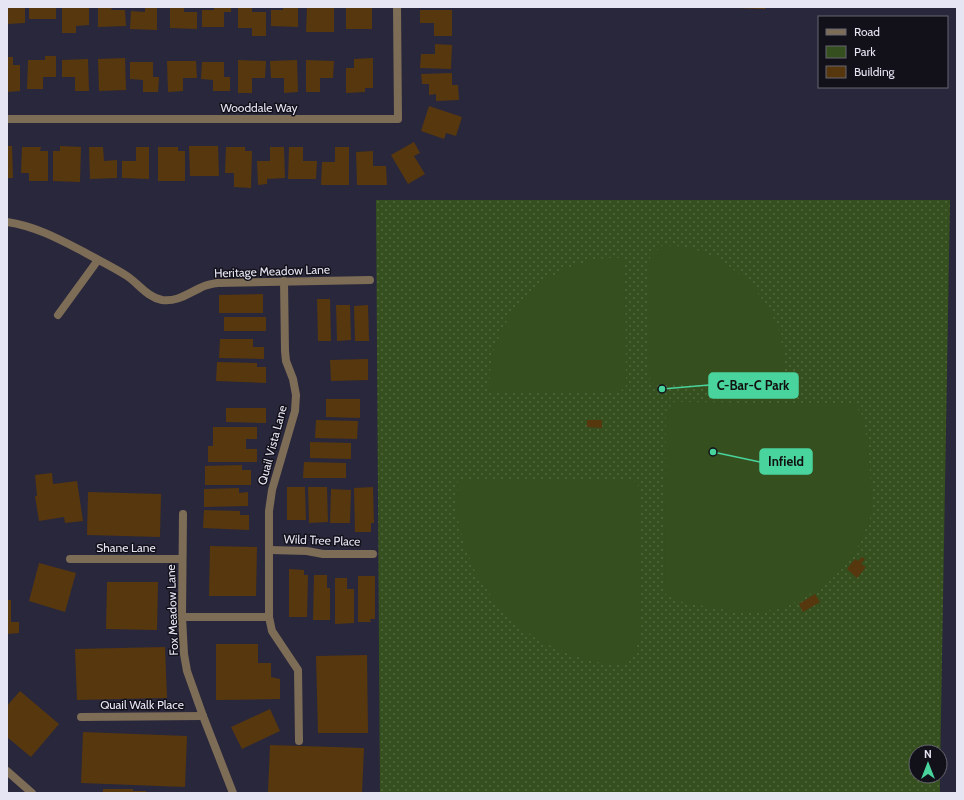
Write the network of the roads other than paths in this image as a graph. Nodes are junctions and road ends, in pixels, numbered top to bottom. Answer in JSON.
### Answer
{"nodes":[{"id":1,"x":397,"y":7,"type":"edge"},
{"id":2,"x":7,"y":119,"type":"edge"},
{"id":3,"x":7,"y":222,"type":"edge"},
{"id":4,"x":98,"y":260,"type":"junction"},
{"id":5,"x":370,"y":280,"type":"dead end"},
{"id":6,"x":284,"y":282,"type":"junction"},
{"id":7,"x":58,"y":315,"type":"dead end"},
{"id":8,"x":183,"y":514,"type":"dead end"},
{"id":9,"x":270,"y":550,"type":"junction"},
{"id":10,"x":373,"y":554,"type":"dead end"},
{"id":11,"x":70,"y":559,"type":"dead end"},
{"id":12,"x":182,"y":559,"type":"junction"},
{"id":13,"x":182,"y":617,"type":"junction"},
{"id":14,"x":270,"y":617,"type":"junction"},
{"id":15,"x":203,"y":716,"type":"junction"},
{"id":16,"x":81,"y":717,"type":"dead end"},
{"id":17,"x":299,"y":741,"type":"dead end"},
{"id":18,"x":7,"y":771,"type":"edge"},
{"id":19,"x":32,"y":793,"type":"edge"},
{"id":20,"x":233,"y":793,"type":"edge"}],
"edges":[{"from":1,"to":2,"type":"street","name":"Wooddale Way"},
{"from":3,"to":4,"type":"street","name":"Heritage Meadow Lane"},
{"from":4,"to":6,"type":"street","name":"Heritage Meadow Lane"},
{"from":4,"to":7,"type":"street"},
{"from":5,"to":6,"type":"street","name":"Heritage Meadow Lane"},
{"from":6,"to":9,"type":"street","name":"Quail Vista Lane"},
{"from":8,"to":12,"type":"street","name":"Fox Meadow Lane"},
{"from":9,"to":10,"type":"street","name":"Wild Tree Place"},
{"from":9,"to":14,"type":"street","name":"Quail Vista Lane"},
{"from":11,"to":12,"type":"street","name":"Shane Lane"},
{"from":12,"to":13,"type":"street","name":"Fox Meadow Lane"},
{"from":13,"to":14,"type":"street"},
{"from":13,"to":15,"type":"street","name":"Fox Meadow Lane"},
{"from":14,"to":17,"type":"street","name":"Quail Vista Lane"},
{"from":15,"to":16,"type":"street","name":"Quail Walk Place"},
{"from":15,"to":20,"type":"street","name":"Fox Meadow Lane"},
{"from":18,"to":19,"type":"street"}]}
